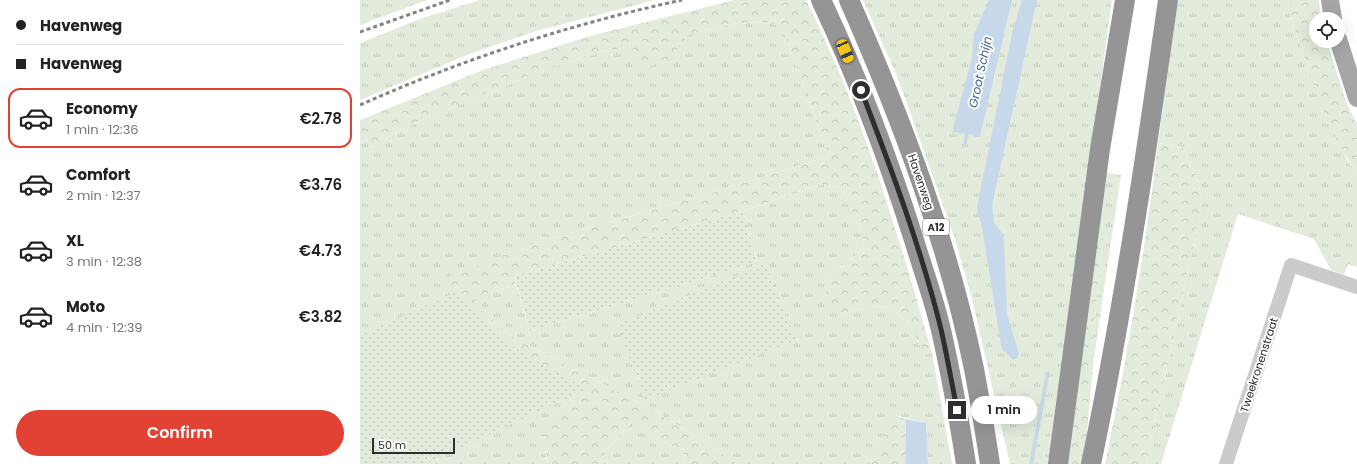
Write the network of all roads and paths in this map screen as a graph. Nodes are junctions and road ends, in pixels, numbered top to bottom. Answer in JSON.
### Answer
{"nodes":[{"id":1,"x":849,"y":0,"type":"edge"},
{"id":2,"x":1125,"y":0,"type":"edge"},
{"id":3,"x":1168,"y":0,"type":"edge"},
{"id":4,"x":1330,"y":0,"type":"edge"},
{"id":5,"x":821,"y":1,"type":"edge"},
{"id":6,"x":1332,"y":12,"type":"edge"},
{"id":7,"x":1341,"y":48,"type":"edge"},
{"id":8,"x":1357,"y":98,"type":"edge"},
{"id":9,"x":1357,"y":287,"type":"edge"},
{"id":10,"x":966,"y":464,"type":"edge"},
{"id":11,"x":990,"y":464,"type":"edge"},
{"id":12,"x":1058,"y":464,"type":"edge"},
{"id":13,"x":1091,"y":464,"type":"edge"},
{"id":14,"x":1226,"y":464,"type":"edge"}],
"edges":[{"from":1,"to":11,"type":"highway","name":"Havenweg","number":"A12"},
{"from":2,"to":12,"type":"highway"},
{"from":3,"to":13,"type":"highway"},
{"from":4,"to":6,"type":"main road"},
{"from":5,"to":10,"type":"highway","number":"A12"},
{"from":7,"to":8,"type":"main road"},
{"from":9,"to":14,"type":"street","name":"Tweekronenstraat"}]}
